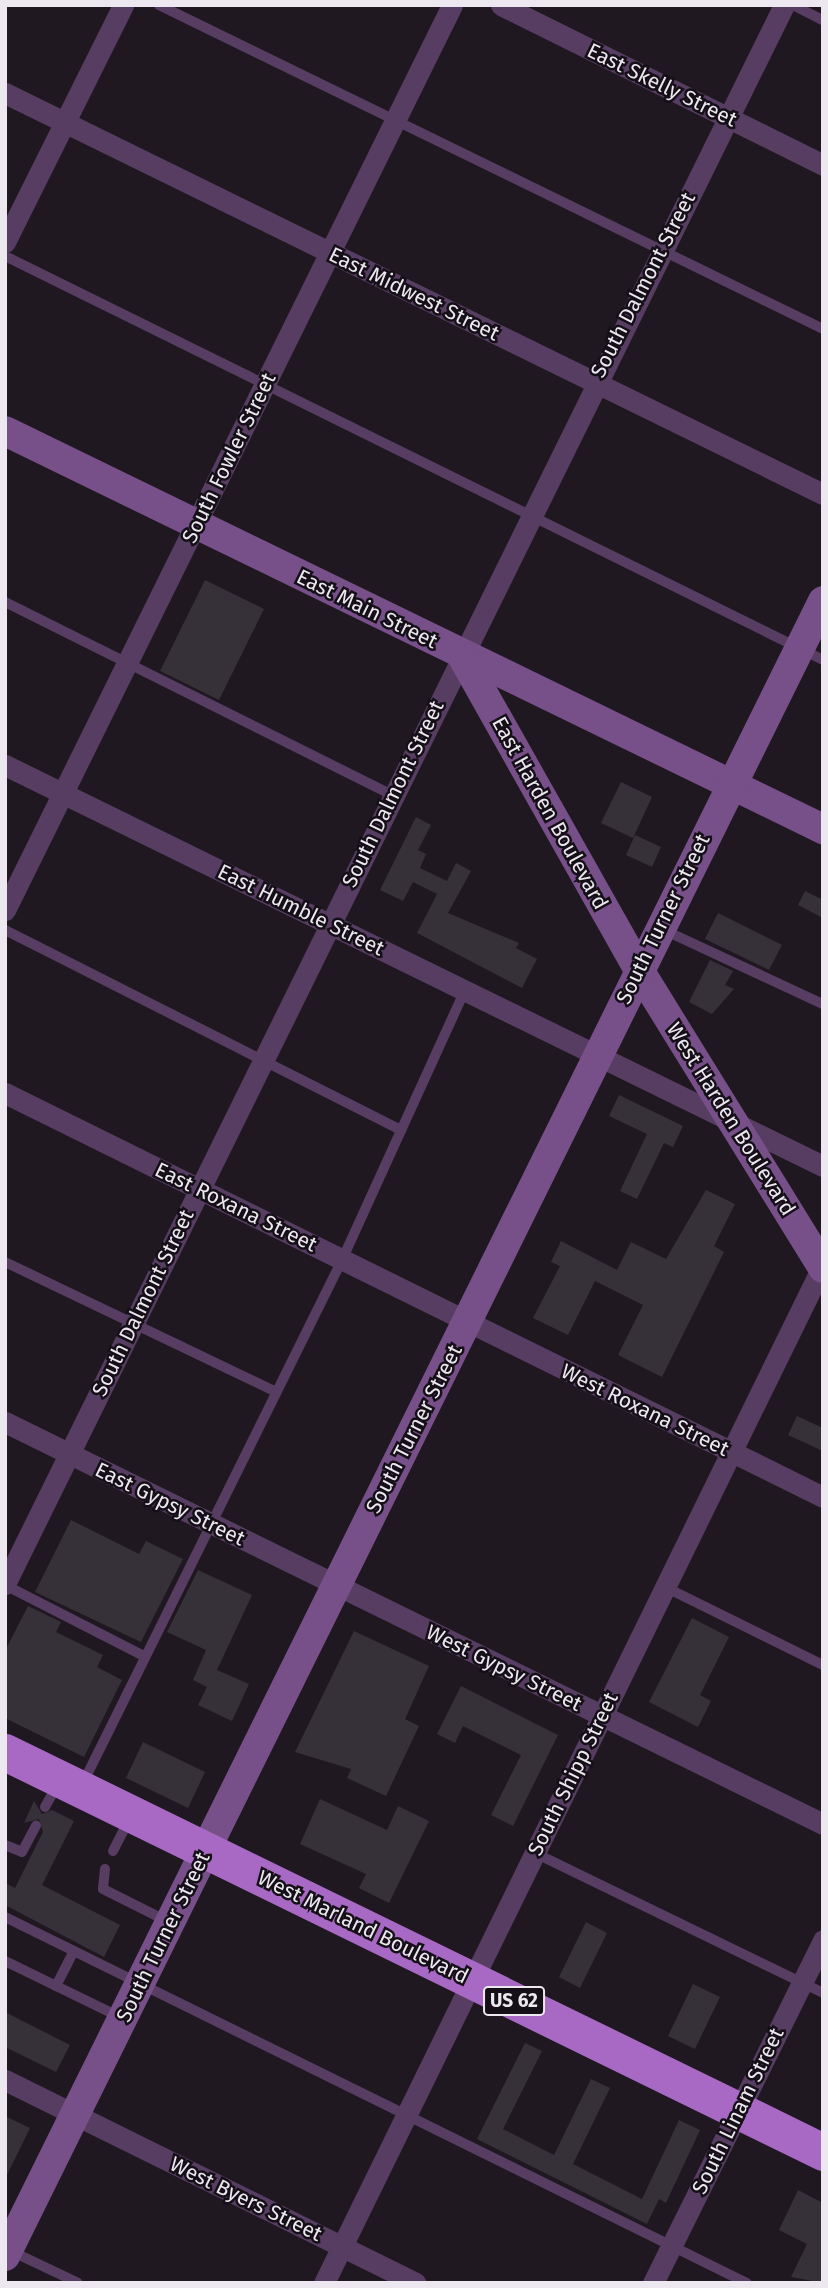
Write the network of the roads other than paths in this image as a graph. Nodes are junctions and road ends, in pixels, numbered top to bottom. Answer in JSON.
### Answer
{"nodes":[{"id":1,"x":123,"y":5,"type":"edge"},
{"id":2,"x":159,"y":5,"type":"edge"},
{"id":3,"x":452,"y":5,"type":"edge"},
{"id":4,"x":501,"y":5,"type":"edge"},
{"id":5,"x":784,"y":5,"type":"edge"},
{"id":6,"x":793,"y":5,"type":"edge"},
{"id":7,"x":823,"y":20,"type":"edge"},
{"id":8,"x":5,"y":93,"type":"edge"},
{"id":9,"x":729,"y":118,"type":"junction"},
{"id":10,"x":395,"y":121,"type":"junction"},
{"id":11,"x":65,"y":122,"type":"junction"},
{"id":12,"x":823,"y":165,"type":"edge"},
{"id":13,"x":5,"y":242,"type":"edge"},
{"id":14,"x":661,"y":249,"type":"junction"},
{"id":15,"x":330,"y":253,"type":"junction"},
{"id":16,"x":5,"y":256,"type":"edge"},
{"id":17,"x":823,"y":329,"type":"edge"},
{"id":18,"x":593,"y":382,"type":"junction"},
{"id":19,"x":265,"y":385,"type":"junction"},
{"id":20,"x":5,"y":431,"type":"edge"},
{"id":21,"x":823,"y":494,"type":"edge"},
{"id":22,"x":529,"y":515,"type":"junction"},
{"id":23,"x":196,"y":525,"type":"junction"},
{"id":24,"x":823,"y":601,"type":"edge"},
{"id":25,"x":5,"y":602,"type":"edge"},
{"id":26,"x":812,"y":654,"type":"edge"},
{"id":27,"x":462,"y":656,"type":"junction"},
{"id":28,"x":128,"y":662,"type":"junction"},
{"id":29,"x":5,"y":765,"type":"edge"},
{"id":30,"x":730,"y":784,"type":"junction"},
{"id":31,"x":63,"y":793,"type":"junction"},
{"id":32,"x":392,"y":795,"type":"junction"},
{"id":33,"x":823,"y":830,"type":"edge"},
{"id":34,"x":5,"y":910,"type":"edge"},
{"id":35,"x":329,"y":923,"type":"junction"},
{"id":36,"x":659,"y":928,"type":"junction"},
{"id":37,"x":5,"y":930,"type":"edge"},
{"id":38,"x":639,"y":970,"type":"junction"},
{"id":39,"x":466,"y":990,"type":"junction"},
{"id":40,"x":823,"y":1004,"type":"edge"},
{"id":41,"x":597,"y":1055,"type":"junction"},
{"id":42,"x":262,"y":1058,"type":"junction"},
{"id":43,"x":5,"y":1093,"type":"edge"},
{"id":44,"x":733,"y":1122,"type":"junction"},
{"id":45,"x":401,"y":1130,"type":"junction"},
{"id":46,"x":823,"y":1166,"type":"edge"},
{"id":47,"x":199,"y":1189,"type":"junction"},
{"id":48,"x":342,"y":1260,"type":"junction"},
{"id":49,"x":5,"y":1262,"type":"edge"},
{"id":50,"x":822,"y":1266,"type":"edge"},
{"id":51,"x":467,"y":1322,"type":"junction"},
{"id":52,"x":132,"y":1326,"type":"junction"},
{"id":53,"x":274,"y":1391,"type":"junction"},
{"id":54,"x":5,"y":1422,"type":"edge"},
{"id":55,"x":731,"y":1452,"type":"junction"},
{"id":56,"x":69,"y":1454,"type":"junction"},
{"id":57,"x":823,"y":1497,"type":"edge"},
{"id":58,"x":207,"y":1522,"type":"junction"},
{"id":59,"x":5,"y":1585,"type":"edge"},
{"id":60,"x":335,"y":1586,"type":"junction"},
{"id":61,"x":665,"y":1587,"type":"junction"},
{"id":62,"x":144,"y":1656,"type":"junction"},
{"id":63,"x":823,"y":1665,"type":"edge"},
{"id":64,"x":602,"y":1715,"type":"junction"},
{"id":65,"x":5,"y":1752,"type":"edge"},
{"id":66,"x":62,"y":1792,"type":"junction"},
{"id":67,"x":132,"y":1814,"type":"junction"},
{"id":68,"x":823,"y":1824,"type":"edge"},
{"id":69,"x":36,"y":1826,"type":"dead end"},
{"id":70,"x":5,"y":1845,"type":"edge"},
{"id":71,"x":205,"y":1850,"type":"junction"},
{"id":72,"x":113,"y":1851,"type":"dead end"},
{"id":73,"x":535,"y":1853,"type":"junction"},
{"id":74,"x":104,"y":1869,"type":"dead end"},
{"id":75,"x":5,"y":1917,"type":"edge"},
{"id":76,"x":170,"y":1922,"type":"junction"},
{"id":77,"x":823,"y":1940,"type":"edge"},
{"id":78,"x":74,"y":1951,"type":"junction"},
{"id":79,"x":5,"y":1961,"type":"edge"},
{"id":80,"x":472,"y":1980,"type":"junction"},
{"id":81,"x":140,"y":1983,"type":"junction"},
{"id":82,"x":802,"y":1983,"type":"junction"},
{"id":83,"x":56,"y":1986,"type":"junction"},
{"id":84,"x":823,"y":1993,"type":"edge"},
{"id":85,"x":123,"y":2018,"type":"junction"},
{"id":86,"x":5,"y":2080,"type":"edge"},
{"id":87,"x":738,"y":2111,"type":"junction"},
{"id":88,"x":75,"y":2114,"type":"junction"},
{"id":89,"x":406,"y":2115,"type":"junction"},
{"id":90,"x":823,"y":2152,"type":"edge"},
{"id":91,"x":672,"y":2245,"type":"junction"},
{"id":92,"x":342,"y":2246,"type":"junction"},
{"id":93,"x":6,"y":2251,"type":"edge"},
{"id":94,"x":78,"y":2283,"type":"edge"},
{"id":95,"x":324,"y":2283,"type":"edge"},
{"id":96,"x":416,"y":2283,"type":"edge"},
{"id":97,"x":653,"y":2283,"type":"edge"},
{"id":98,"x":747,"y":2283,"type":"edge"}],
"edges":[{"from":1,"to":11,"type":"street"},
{"from":2,"to":10,"type":"lane"},
{"from":3,"to":10,"type":"street","name":"South Fowler Street"},
{"from":4,"to":9,"type":"street","name":"East Skelly Street"},
{"from":5,"to":9,"type":"street","name":"South Dalmont Street"},
{"from":6,"to":7,"type":"lane"},
{"from":8,"to":11,"type":"street","name":"East Midwest Street"},
{"from":9,"to":12,"type":"street","name":"East Skelly Street"},
{"from":9,"to":14,"type":"street","name":"South Dalmont Street"},
{"from":10,"to":14,"type":"lane"},
{"from":10,"to":15,"type":"street","name":"South Fowler Street"},
{"from":11,"to":13,"type":"street"},
{"from":11,"to":15,"type":"street","name":"East Midwest Street"},
{"from":14,"to":17,"type":"lane"},
{"from":14,"to":18,"type":"street","name":"South Dalmont Street"},
{"from":15,"to":18,"type":"street","name":"East Midwest Street"},
{"from":15,"to":19,"type":"street","name":"South Fowler Street"},
{"from":16,"to":19,"type":"lane"},
{"from":18,"to":21,"type":"street","name":"East Midwest Street"},
{"from":18,"to":22,"type":"street","name":"South Dalmont Street"},
{"from":19,"to":22,"type":"lane"},
{"from":19,"to":23,"type":"street","name":"South Fowler Street"},
{"from":20,"to":23,"type":"main road","name":"East Main Street"},
{"from":22,"to":26,"type":"lane"},
{"from":22,"to":27,"type":"street","name":"South Dalmont Street"},
{"from":23,"to":27,"type":"main road","name":"East Main Street"},
{"from":23,"to":28,"type":"street","name":"South Fowler Street"},
{"from":24,"to":26,"type":"main road","name":"South Turner Street"},
{"from":25,"to":28,"type":"lane"},
{"from":26,"to":30,"type":"main road","name":"South Turner Street"},
{"from":27,"to":30,"type":"main road","name":"East Main Street"},
{"from":27,"to":32,"type":"street","name":"South Dalmont Street"},
{"from":27,"to":38,"type":"main road","name":"East Harden Boulevard"},
{"from":28,"to":31,"type":"street","name":"South Fowler Street"},
{"from":28,"to":32,"type":"lane"},
{"from":29,"to":31,"type":"street","name":"East Humble Street"},
{"from":30,"to":33,"type":"main road","name":"East Main Street"},
{"from":30,"to":36,"type":"main road","name":"South Turner Street"},
{"from":31,"to":34,"type":"street","name":"South Fowler Street"},
{"from":31,"to":35,"type":"street","name":"East Humble Street"},
{"from":32,"to":35,"type":"street","name":"South Dalmont Street"},
{"from":35,"to":39,"type":"street","name":"East Humble Street"},
{"from":35,"to":42,"type":"street","name":"South Dalmont Street"},
{"from":36,"to":38,"type":"main road","name":"South Turner Street"},
{"from":36,"to":40,"type":"lane"},
{"from":37,"to":42,"type":"lane"},
{"from":38,"to":41,"type":"main road","name":"South Turner Street"},
{"from":38,"to":44,"type":"main road","name":"West Harden Boulevard"},
{"from":39,"to":41,"type":"street","name":"East Humble Street"},
{"from":39,"to":45,"type":"lane"},
{"from":41,"to":44,"type":"street","name":"East Humble Street"},
{"from":41,"to":51,"type":"main road","name":"South Turner Street"},
{"from":42,"to":45,"type":"lane"},
{"from":42,"to":47,"type":"street","name":"South Dalmont Street"},
{"from":43,"to":47,"type":"street","name":"East Roxana Street"},
{"from":44,"to":46,"type":"street","name":"East Humble Street"},
{"from":44,"to":50,"type":"main road","name":"West Harden Boulevard"},
{"from":45,"to":48,"type":"lane"},
{"from":47,"to":48,"type":"street","name":"East Roxana Street"},
{"from":47,"to":52,"type":"street","name":"South Dalmont Street"},
{"from":48,"to":51,"type":"street","name":"East Roxana Street"},
{"from":48,"to":53,"type":"lane"},
{"from":49,"to":52,"type":"lane"},
{"from":50,"to":55,"type":"street","name":"South Shipp Street"},
{"from":51,"to":55,"type":"street","name":"West Roxana Street"},
{"from":51,"to":60,"type":"main road","name":"South Turner Street"},
{"from":52,"to":53,"type":"lane"},
{"from":52,"to":56,"type":"street","name":"South Dalmont Street"},
{"from":53,"to":58,"type":"lane"},
{"from":54,"to":56,"type":"street","name":"East Gypsy Street"},
{"from":55,"to":57,"type":"street","name":"West Roxana Street"},
{"from":55,"to":61,"type":"street","name":"South Shipp Street"},
{"from":56,"to":58,"type":"street","name":"East Gypsy Street"},
{"from":56,"to":59,"type":"street","name":"South Dalmont Street"},
{"from":58,"to":60,"type":"street","name":"East Gypsy Street"},
{"from":58,"to":62,"type":"lane"},
{"from":59,"to":62,"type":"lane"},
{"from":60,"to":64,"type":"street","name":"West Gypsy Street"},
{"from":60,"to":71,"type":"main road","name":"South Turner Street"},
{"from":61,"to":63,"type":"lane"},
{"from":61,"to":64,"type":"street","name":"South Shipp Street"},
{"from":62,"to":66,"type":"lane"},
{"from":64,"to":68,"type":"street","name":"West Gypsy Street"},
{"from":64,"to":73,"type":"street","name":"South Shipp Street"},
{"from":65,"to":66,"type":"highway","number":"US 62"},
{"from":66,"to":67,"type":"highway","number":"US 62"},
{"from":67,"to":71,"type":"highway","number":"US 62"},
{"from":67,"to":72,"type":"lane"},
{"from":69,"to":70,"type":"lane"},
{"from":71,"to":76,"type":"main road","name":"South Turner Street"},
{"from":71,"to":80,"type":"highway","name":"West Marland Boulevard","number":"US 62"},
{"from":73,"to":80,"type":"street","name":"South Shipp Street"},
{"from":73,"to":82,"type":"lane"},
{"from":74,"to":76,"type":"lane"},
{"from":75,"to":78,"type":"lane"},
{"from":76,"to":81,"type":"main road","name":"South Turner Street"},
{"from":77,"to":82,"type":"street","name":"South Linam Street"},
{"from":78,"to":81,"type":"lane"},
{"from":78,"to":83,"type":"lane"},
{"from":79,"to":83,"type":"lane"},
{"from":80,"to":87,"type":"highway","name":"West Marland Boulevard","number":"US 62"},
{"from":80,"to":89,"type":"street","name":"South Shipp Street"},
{"from":81,"to":85,"type":"main road","name":"South Turner Street"},
{"from":81,"to":89,"type":"lane"},
{"from":82,"to":84,"type":"lane"},
{"from":82,"to":87,"type":"street","name":"South Linam Street"},
{"from":83,"to":85,"type":"lane"},
{"from":85,"to":88,"type":"main road","name":"South Turner Street"},
{"from":86,"to":88,"type":"street","name":"West Byers Street"},
{"from":87,"to":90,"type":"highway","name":"West Marland Boulevard","number":"US 62"},
{"from":87,"to":91,"type":"street","name":"South Linam Street"},
{"from":88,"to":92,"type":"street","name":"West Byers Street"},
{"from":88,"to":93,"type":"main road","name":"South Turner Street"},
{"from":89,"to":91,"type":"lane"},
{"from":89,"to":92,"type":"street","name":"South Shipp Street"},
{"from":91,"to":97,"type":"street","name":"South Linam Street"},
{"from":91,"to":98,"type":"lane"},
{"from":92,"to":95,"type":"street","name":"South Shipp Street"},
{"from":92,"to":96,"type":"street","name":"West Byers Street"},
{"from":93,"to":94,"type":"lane"}]}
